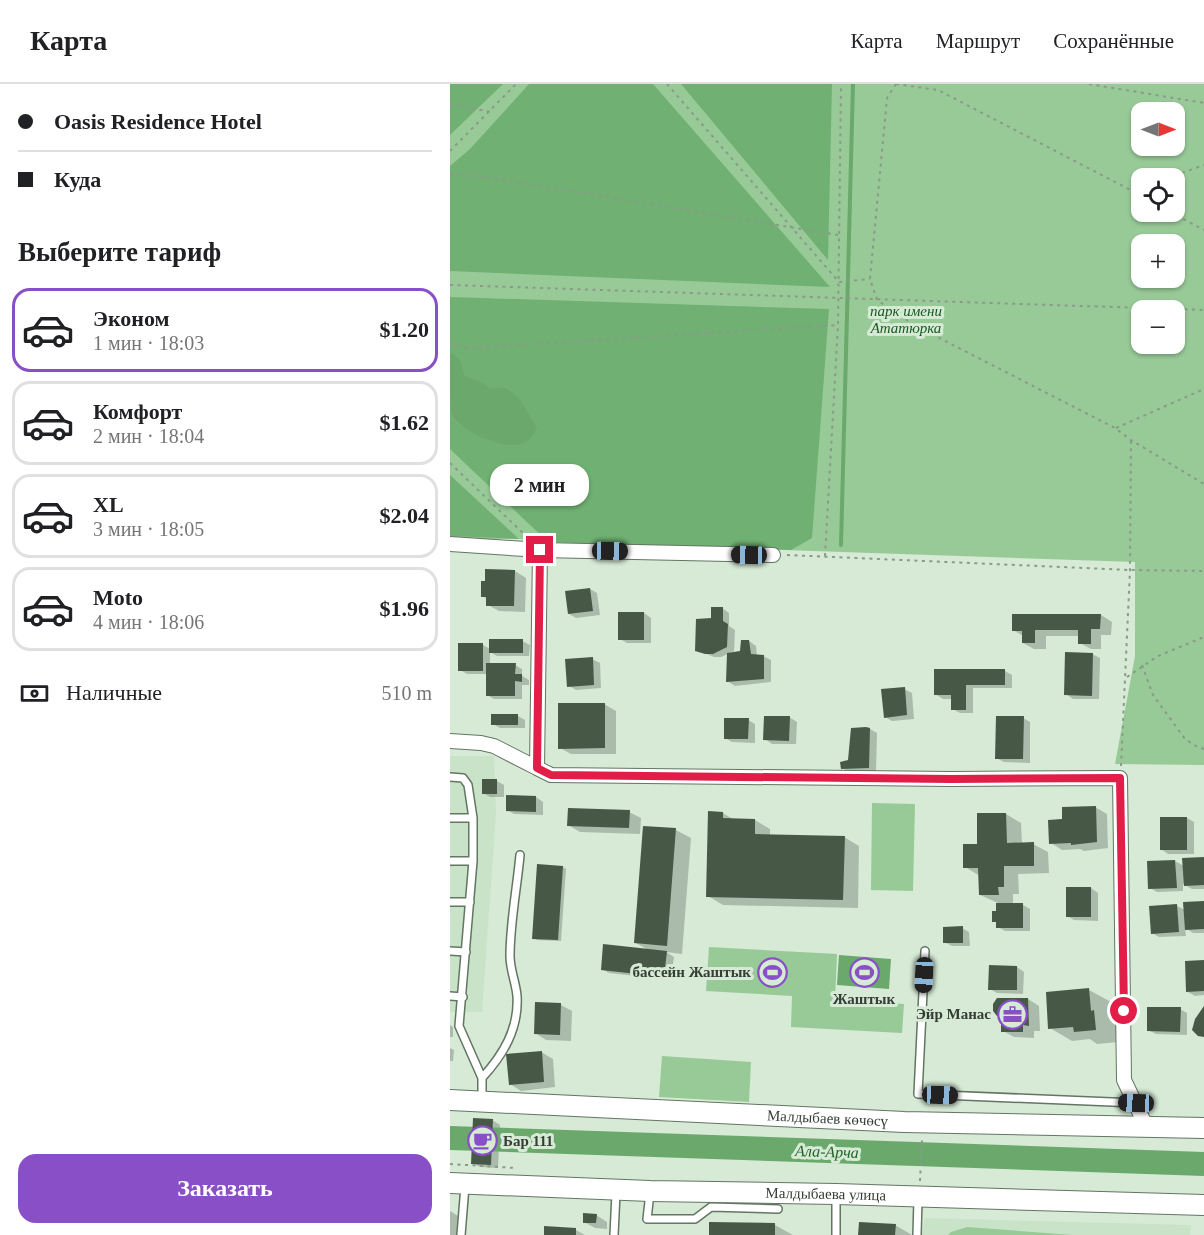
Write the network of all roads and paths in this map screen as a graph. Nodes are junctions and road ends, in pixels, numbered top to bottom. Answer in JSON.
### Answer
{"nodes":[{"id":1,"x":516,"y":84,"type":"edge"},
{"id":2,"x":667,"y":84,"type":"edge"},
{"id":3,"x":841,"y":84,"type":"edge"},
{"id":4,"x":896,"y":84,"type":"edge"},
{"id":5,"x":1089,"y":84,"type":"edge"},
{"id":6,"x":1204,"y":103,"type":"edge"},
{"id":7,"x":450,"y":104,"type":"edge"},
{"id":8,"x":491,"y":112,"type":"junction"},
{"id":9,"x":450,"y":151,"type":"edge"},
{"id":10,"x":1204,"y":165,"type":"edge"},
{"id":11,"x":1185,"y":172,"type":"edge"},
{"id":12,"x":450,"y":175,"type":"edge"},
{"id":13,"x":1131,"y":191,"type":"edge"},
{"id":14,"x":1185,"y":220,"type":"edge"},
{"id":15,"x":791,"y":226,"type":"junction"},
{"id":16,"x":1204,"y":230,"type":"edge"},
{"id":17,"x":838,"y":235,"type":"junction"},
{"id":18,"x":870,"y":279,"type":"junction"},
{"id":19,"x":841,"y":282,"type":"junction"},
{"id":20,"x":450,"y":285,"type":"edge"},
{"id":21,"x":838,"y":298,"type":"junction"},
{"id":22,"x":877,"y":300,"type":"junction"},
{"id":23,"x":1204,"y":310,"type":"edge"},
{"id":24,"x":838,"y":325,"type":"junction"},
{"id":25,"x":450,"y":344,"type":"edge"},
{"id":26,"x":1204,"y":389,"type":"edge"},
{"id":27,"x":1115,"y":428,"type":"junction"},
{"id":28,"x":1131,"y":440,"type":"junction"},
{"id":29,"x":450,"y":464,"type":"edge"},
{"id":30,"x":1204,"y":484,"type":"edge"},
{"id":31,"x":450,"y":544,"type":"edge"},
{"id":32,"x":540,"y":550,"type":"junction"},
{"id":33,"x":772,"y":555,"type":"joint"},
{"id":34,"x":825,"y":556,"type":"junction"},
{"id":35,"x":1130,"y":570,"type":"junction"},
{"id":36,"x":1204,"y":571,"type":"edge"},
{"id":37,"x":1204,"y":637,"type":"edge"},
{"id":38,"x":1142,"y":665,"type":"junction"},
{"id":39,"x":1127,"y":677,"type":"junction"},
{"id":40,"x":450,"y":741,"type":"edge"},
{"id":41,"x":1204,"y":749,"type":"edge"},
{"id":42,"x":537,"y":768,"type":"junction"},
{"id":43,"x":450,"y":777,"type":"edge"},
{"id":44,"x":1120,"y":778,"type":"junction"},
{"id":45,"x":450,"y":818,"type":"edge"},
{"id":46,"x":473,"y":818,"type":"junction"},
{"id":47,"x":520,"y":855,"type":"dead end"},
{"id":48,"x":450,"y":861,"type":"edge"},
{"id":49,"x":472,"y":861,"type":"junction"},
{"id":50,"x":450,"y":902,"type":"edge"},
{"id":51,"x":470,"y":902,"type":"junction"},
{"id":52,"x":450,"y":951,"type":"edge"},
{"id":53,"x":925,"y":951,"type":"dead end"},
{"id":54,"x":466,"y":952,"type":"junction"},
{"id":55,"x":450,"y":996,"type":"edge"},
{"id":56,"x":463,"y":997,"type":"junction"},
{"id":57,"x":482,"y":1078,"type":"junction"},
{"id":58,"x":450,"y":1100,"type":"edge"},
{"id":59,"x":482,"y":1101,"type":"junction"},
{"id":60,"x":1136,"y":1103,"type":"junction"},
{"id":61,"x":1146,"y":1126,"type":"junction"},
{"id":62,"x":1204,"y":1128,"type":"edge"},
{"id":63,"x":922,"y":1136,"type":"dead end"},
{"id":64,"x":457,"y":1183,"type":"edge"},
{"id":65,"x":617,"y":1190,"type":"junction"},
{"id":66,"x":650,"y":1191,"type":"junction"},
{"id":67,"x":919,"y":1191,"type":"junction"},
{"id":68,"x":836,"y":1194,"type":"junction"},
{"id":69,"x":1204,"y":1205,"type":"edge"},
{"id":70,"x":778,"y":1209,"type":"dead end"},
{"id":71,"x":461,"y":1235,"type":"edge"},
{"id":72,"x":614,"y":1235,"type":"edge"},
{"id":73,"x":836,"y":1235,"type":"edge"},
{"id":74,"x":917,"y":1235,"type":"edge"}],
"edges":[{"from":1,"to":8,"type":"path"},
{"from":2,"to":15,"type":"path"},
{"from":3,"to":17,"type":"path"},
{"from":4,"to":13,"type":"path"},
{"from":4,"to":18,"type":"path"},
{"from":5,"to":6,"type":"path"},
{"from":7,"to":8,"type":"path"},
{"from":8,"to":9,"type":"path"},
{"from":10,"to":11,"type":"path"},
{"from":12,"to":15,"type":"path"},
{"from":14,"to":16,"type":"path"},
{"from":15,"to":17,"type":"path"},
{"from":15,"to":19,"type":"path"},
{"from":17,"to":19,"type":"path"},
{"from":18,"to":19,"type":"path"},
{"from":18,"to":22,"type":"path"},
{"from":19,"to":21,"type":"path"},
{"from":20,"to":21,"type":"path"},
{"from":21,"to":22,"type":"path"},
{"from":21,"to":24,"type":"path"},
{"from":22,"to":23,"type":"path"},
{"from":22,"to":27,"type":"path"},
{"from":24,"to":25,"type":"path"},
{"from":24,"to":34,"type":"path"},
{"from":26,"to":27,"type":"path"},
{"from":27,"to":28,"type":"path"},
{"from":28,"to":30,"type":"path"},
{"from":28,"to":35,"type":"path"},
{"from":29,"to":32,"type":"path"},
{"from":31,"to":32,"type":"street"},
{"from":32,"to":33,"type":"street"},
{"from":32,"to":42,"type":"street"},
{"from":33,"to":34,"type":"path"},
{"from":34,"to":35,"type":"path"},
{"from":35,"to":36,"type":"path"},
{"from":35,"to":39,"type":"path"},
{"from":37,"to":38,"type":"path"},
{"from":38,"to":39,"type":"path"},
{"from":38,"to":41,"type":"path"},
{"from":39,"to":44,"type":"path"},
{"from":40,"to":42,"type":"street"},
{"from":42,"to":44,"type":"street"},
{"from":43,"to":46,"type":"lane"},
{"from":44,"to":60,"type":"street"},
{"from":45,"to":46,"type":"lane"},
{"from":46,"to":49,"type":"lane"},
{"from":47,"to":57,"type":"lane"},
{"from":48,"to":49,"type":"lane"},
{"from":49,"to":51,"type":"lane"},
{"from":50,"to":51,"type":"lane"},
{"from":51,"to":54,"type":"lane"},
{"from":52,"to":54,"type":"lane"},
{"from":53,"to":60,"type":"lane"},
{"from":54,"to":56,"type":"lane"},
{"from":55,"to":56,"type":"lane"},
{"from":56,"to":57,"type":"lane"},
{"from":57,"to":59,"type":"lane"},
{"from":58,"to":59,"type":"street","name":"Малдыбаев көчөсү"},
{"from":59,"to":61,"type":"street","name":"Малдыбаев көчөсү"},
{"from":60,"to":61,"type":"street"},
{"from":61,"to":62,"type":"street","name":"Малдыбаев көчөсү"},
{"from":63,"to":67,"type":"path"},
{"from":64,"to":65,"type":"street","name":"Малдыбаева улица"},
{"from":64,"to":71,"type":"lane"},
{"from":65,"to":66,"type":"street","name":"Малдыбаева улица"},
{"from":65,"to":72,"type":"lane"},
{"from":66,"to":68,"type":"street","name":"Малдыбаева улица"},
{"from":66,"to":70,"type":"lane"},
{"from":67,"to":68,"type":"street","name":"Малдыбаева улица"},
{"from":67,"to":69,"type":"street","name":"Малдыбаева улица"},
{"from":67,"to":74,"type":"lane"},
{"from":68,"to":73,"type":"lane"}]}
